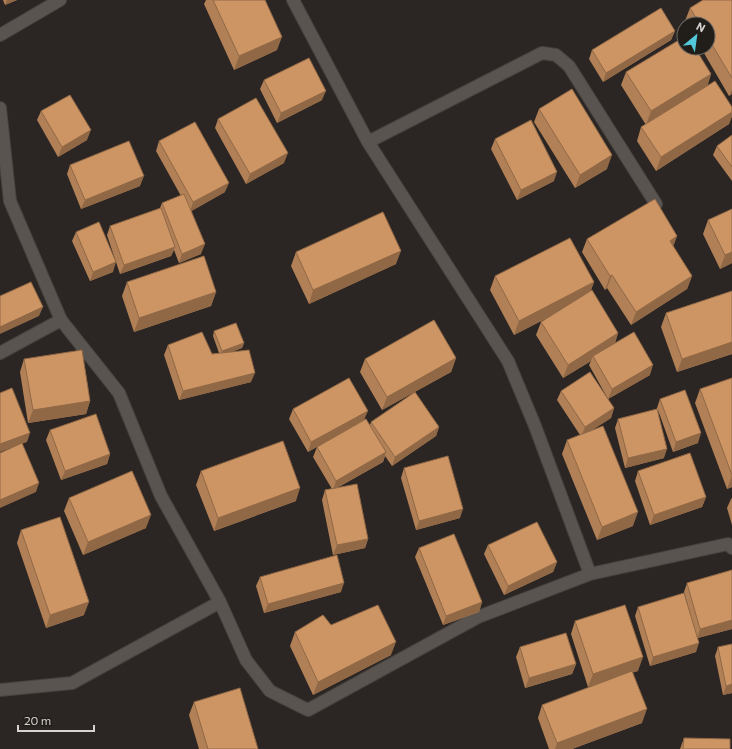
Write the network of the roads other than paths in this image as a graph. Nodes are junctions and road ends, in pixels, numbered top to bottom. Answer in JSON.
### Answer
{"nodes":[{"id":1,"x":60,"y":0,"type":"edge"},
{"id":2,"x":293,"y":0,"type":"edge"},
{"id":3,"x":0,"y":35,"type":"edge"},
{"id":4,"x":0,"y":108,"type":"edge"},
{"id":5,"x":368,"y":142,"type":"junction"},
{"id":6,"x":656,"y":204,"type":"edge"},
{"id":7,"x":61,"y":320,"type":"junction"},
{"id":8,"x":0,"y":354,"type":"edge"},
{"id":9,"x":731,"y":545,"type":"edge"},
{"id":10,"x":590,"y":574,"type":"junction"},
{"id":11,"x":220,"y":602,"type":"junction"},
{"id":12,"x":0,"y":690,"type":"edge"}],
"edges":[{"from":1,"to":3,"type":"street"},
{"from":2,"to":5,"type":"street"},
{"from":4,"to":7,"type":"street"},
{"from":5,"to":6,"type":"street"},
{"from":5,"to":10,"type":"street"},
{"from":7,"to":8,"type":"street"},
{"from":7,"to":11,"type":"street"},
{"from":9,"to":10,"type":"street"},
{"from":10,"to":11,"type":"street"},
{"from":11,"to":12,"type":"street"}]}
